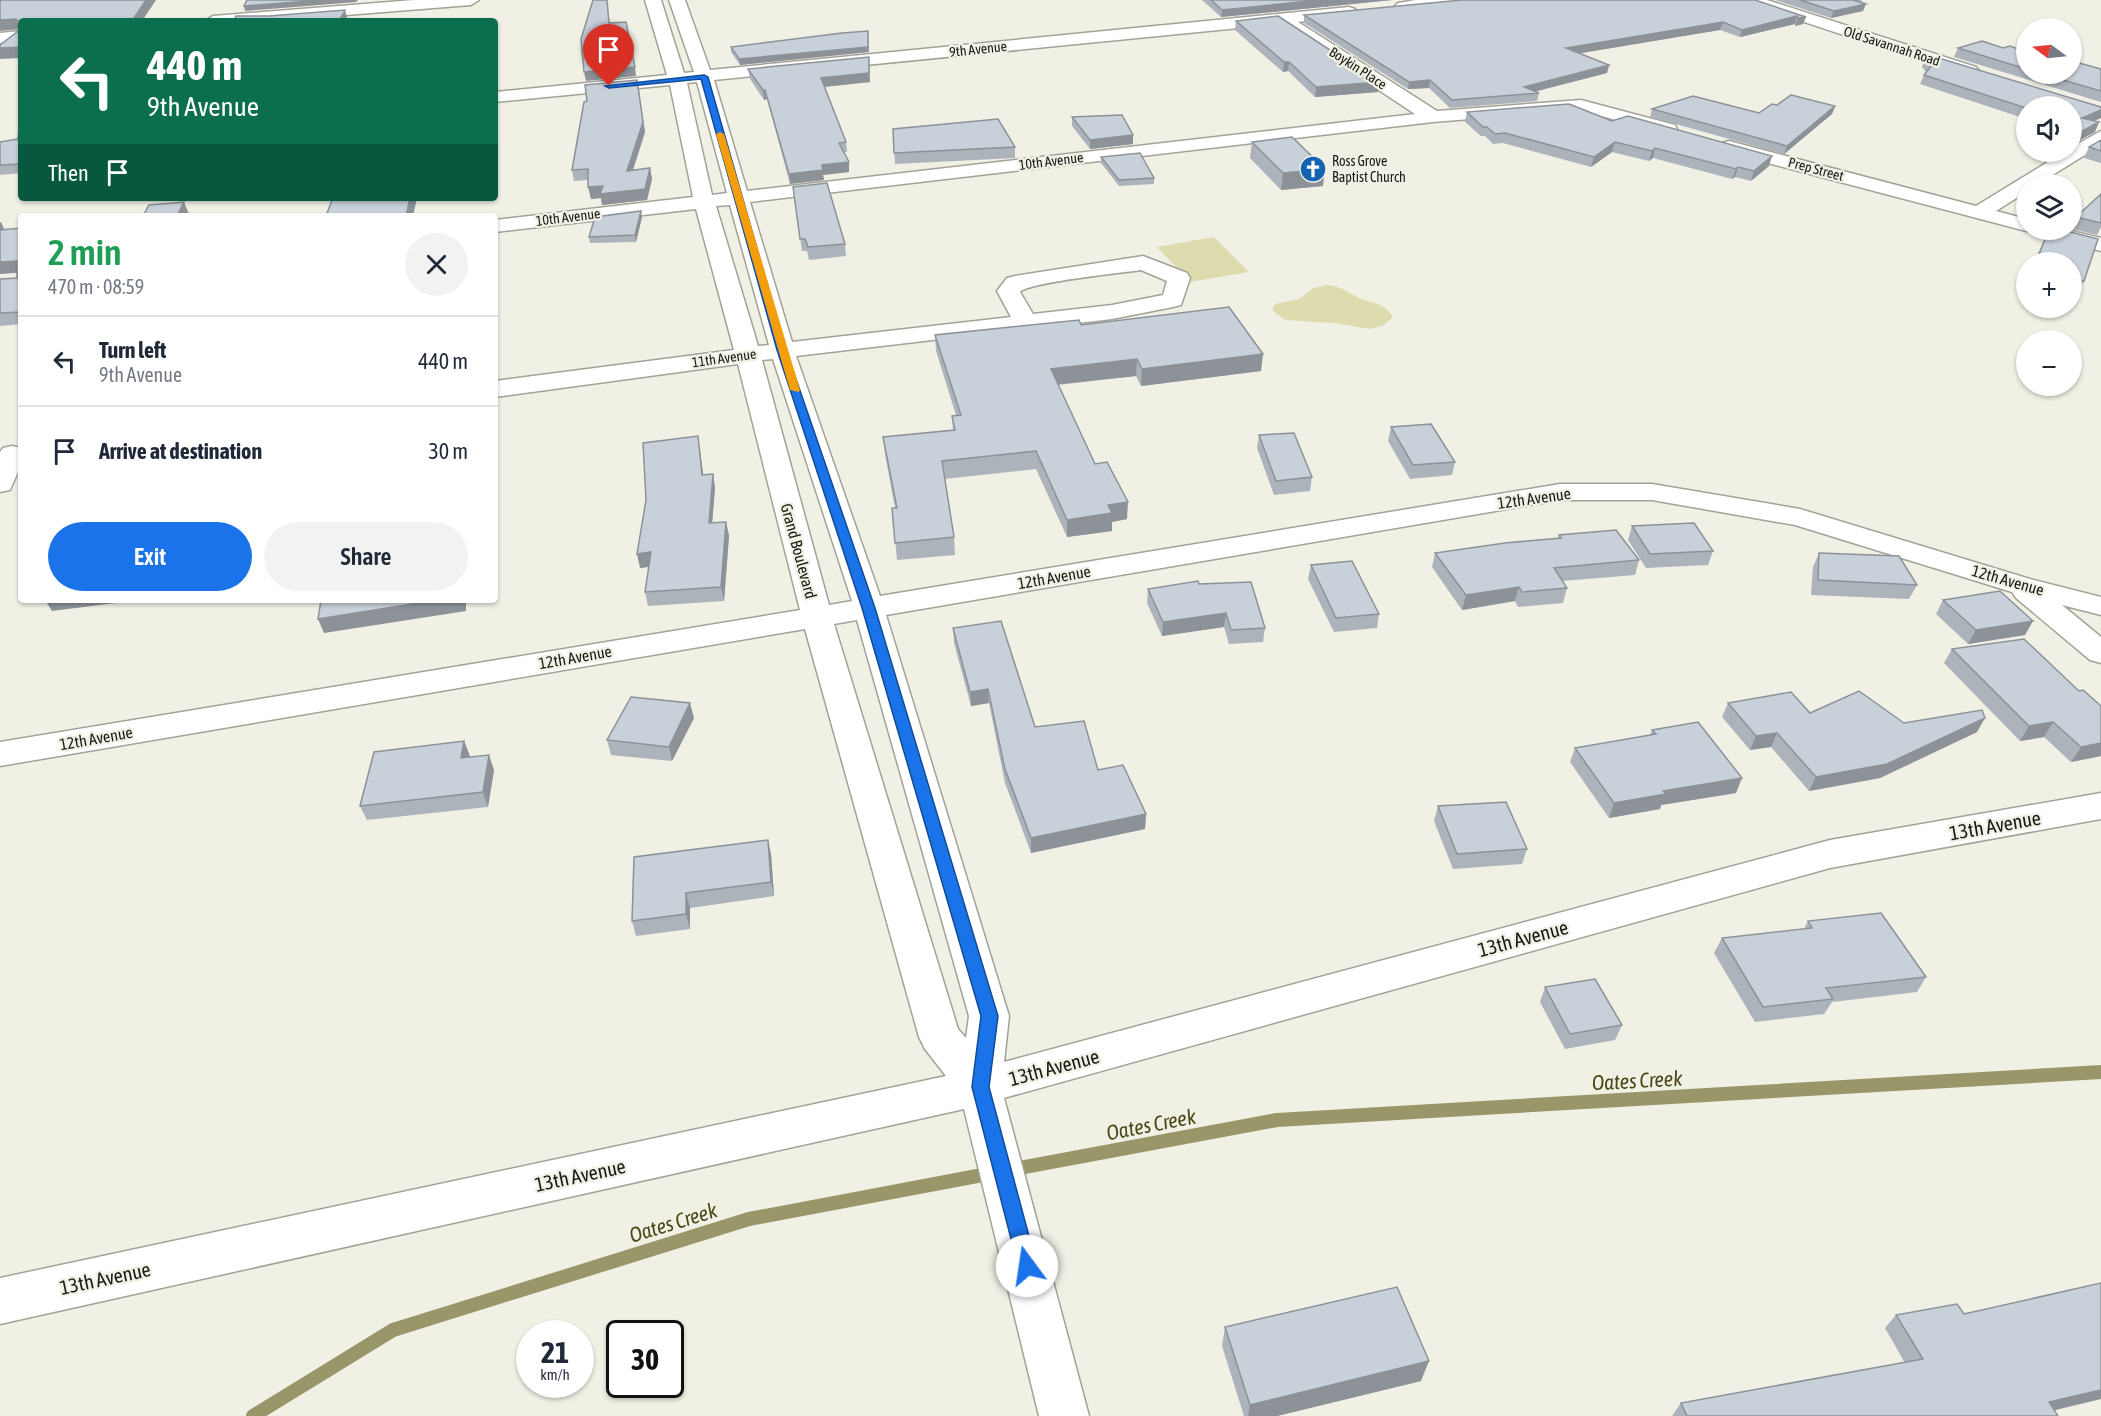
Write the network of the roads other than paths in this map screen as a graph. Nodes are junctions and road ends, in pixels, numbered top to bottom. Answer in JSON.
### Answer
{"nodes":[{"id":1,"x":471,"y":0,"type":"edge"},
{"id":2,"x":653,"y":0,"type":"edge"},
{"id":3,"x":677,"y":0,"type":"edge"},
{"id":4,"x":1461,"y":0,"type":"edge"},
{"id":5,"x":1752,"y":0,"type":"edge"},
{"id":6,"x":1390,"y":8,"type":"edge"},
{"id":7,"x":1366,"y":10,"type":"edge"},
{"id":8,"x":250,"y":18,"type":"edge"},
{"id":9,"x":1283,"y":19,"type":"junction"},
{"id":10,"x":18,"y":36,"type":"edge"},
{"id":11,"x":0,"y":38,"type":"edge"},
{"id":12,"x":1983,"y":75,"type":"edge"},
{"id":13,"x":691,"y":78,"type":"junction"},
{"id":14,"x":498,"y":97,"type":"edge"},
{"id":15,"x":1433,"y":117,"type":"junction"},
{"id":16,"x":1681,"y":133,"type":"edge"},
{"id":17,"x":2101,"y":137,"type":"edge"},
{"id":18,"x":1713,"y":142,"type":"edge"},
{"id":19,"x":738,"y":198,"type":"junction"},
{"id":20,"x":704,"y":202,"type":"junction"},
{"id":21,"x":1980,"y":212,"type":"junction"},
{"id":22,"x":2016,"y":222,"type":"edge"},
{"id":23,"x":498,"y":226,"type":"edge"},
{"id":24,"x":2080,"y":240,"type":"edge"},
{"id":25,"x":2101,"y":246,"type":"edge"},
{"id":26,"x":1026,"y":322,"type":"junction"},
{"id":27,"x":782,"y":350,"type":"junction"},
{"id":28,"x":748,"y":355,"type":"junction"},
{"id":29,"x":498,"y":389,"type":"edge"},
{"id":30,"x":11,"y":454,"type":"edge"},
{"id":31,"x":0,"y":484,"type":"edge"},
{"id":32,"x":2019,"y":585,"type":"junction"},
{"id":33,"x":2101,"y":606,"type":"edge"},
{"id":34,"x":869,"y":608,"type":"junction"},
{"id":35,"x":817,"y":617,"type":"junction"},
{"id":36,"x":2101,"y":653,"type":"edge"},
{"id":37,"x":0,"y":754,"type":"edge"},
{"id":38,"x":2101,"y":806,"type":"edge"},
{"id":39,"x":980,"y":1087,"type":"junction"},
{"id":40,"x":0,"y":1301,"type":"edge"},
{"id":41,"x":1064,"y":1416,"type":"edge"}],
"edges":[{"from":1,"to":8,"type":"street"},
{"from":2,"to":13,"type":"street","name":"Grand Boulevard"},
{"from":3,"to":13,"type":"street","name":"Grand Boulevard"},
{"from":4,"to":6,"type":"street"},
{"from":5,"to":12,"type":"street","name":"Old Savannah Road"},
{"from":7,"to":9,"type":"street","name":"9th Avenue"},
{"from":9,"to":13,"type":"street","name":"9th Avenue"},
{"from":9,"to":15,"type":"street","name":"Boykin Place"},
{"from":10,"to":11,"type":"street"},
{"from":13,"to":14,"type":"street","name":"9th Avenue"},
{"from":13,"to":19,"type":"street","name":"Grand Boulevard"},
{"from":13,"to":20,"type":"street","name":"Grand Boulevard"},
{"from":15,"to":16,"type":"street","name":"10th Avenue"},
{"from":15,"to":19,"type":"street","name":"10th Avenue"},
{"from":17,"to":21,"type":"street"},
{"from":18,"to":21,"type":"street","name":"Prep Street"},
{"from":19,"to":20,"type":"street","name":"10th Avenue"},
{"from":19,"to":27,"type":"street","name":"Grand Boulevard"},
{"from":20,"to":23,"type":"street","name":"10th Avenue"},
{"from":20,"to":28,"type":"street","name":"Grand Boulevard"},
{"from":21,"to":22,"type":"street","name":"Prep Street"},
{"from":24,"to":25,"type":"street"},
{"from":26,"to":26,"type":"street","name":"11th Avenue"},
{"from":26,"to":27,"type":"street","name":"11th Avenue"},
{"from":27,"to":28,"type":"street","name":"11th Avenue"},
{"from":27,"to":34,"type":"street","name":"Grand Boulevard"},
{"from":28,"to":29,"type":"street","name":"11th Avenue"},
{"from":28,"to":35,"type":"street","name":"Grand Boulevard"},
{"from":30,"to":31,"type":"street"},
{"from":32,"to":33,"type":"street","name":"12th Avenue"},
{"from":32,"to":34,"type":"street","name":"12th Avenue"},
{"from":32,"to":36,"type":"street"},
{"from":34,"to":35,"type":"street","name":"12th Avenue"},
{"from":34,"to":39,"type":"street","name":"Grand Boulevard"},
{"from":35,"to":37,"type":"street","name":"12th Avenue"},
{"from":35,"to":39,"type":"street","name":"Grand Boulevard"},
{"from":38,"to":39,"type":"street","name":"13th Avenue"},
{"from":39,"to":40,"type":"street","name":"13th Avenue"},
{"from":39,"to":41,"type":"street","name":"Grand Boulevard"}]}
